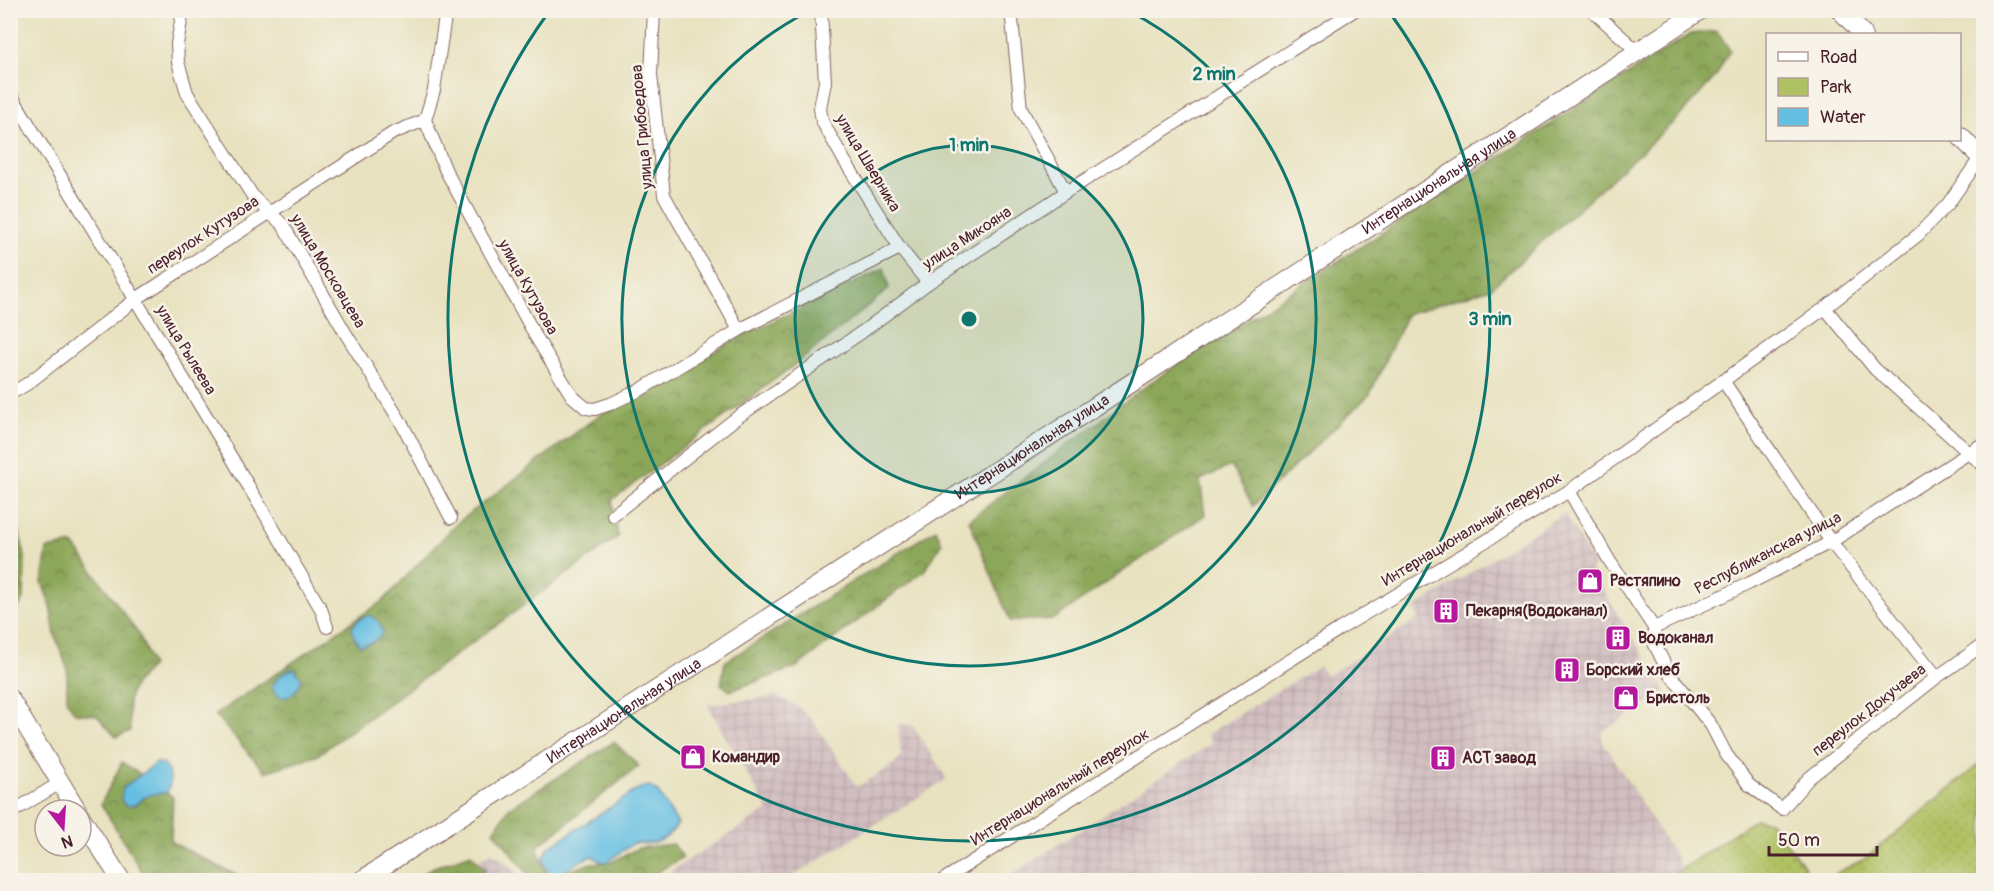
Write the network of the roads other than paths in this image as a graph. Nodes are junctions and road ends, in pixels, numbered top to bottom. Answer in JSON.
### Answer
{"nodes":[{"id":1,"x":183,"y":10,"type":"edge"},
{"id":2,"x":446,"y":10,"type":"edge"},
{"id":3,"x":654,"y":10,"type":"edge"},
{"id":4,"x":821,"y":10,"type":"edge"},
{"id":5,"x":1011,"y":10,"type":"edge"},
{"id":6,"x":1355,"y":10,"type":"edge"},
{"id":7,"x":1592,"y":10,"type":"edge"},
{"id":8,"x":1701,"y":10,"type":"edge"},
{"id":9,"x":1840,"y":10,"type":"edge"},
{"id":10,"x":1862,"y":33,"type":"edge"},
{"id":11,"x":1638,"y":52,"type":"junction"},
{"id":12,"x":10,"y":93,"type":"edge"},
{"id":13,"x":425,"y":120,"type":"junction"},
{"id":14,"x":1961,"y":138,"type":"edge"},
{"id":15,"x":1982,"y":159,"type":"edge"},
{"id":16,"x":1066,"y":192,"type":"junction"},
{"id":17,"x":270,"y":212,"type":"junction"},
{"id":18,"x":900,"y":248,"type":"junction"},
{"id":19,"x":928,"y":283,"type":"junction"},
{"id":20,"x":136,"y":299,"type":"junction"},
{"id":21,"x":1826,"y":308,"type":"junction"},
{"id":22,"x":739,"y":330,"type":"junction"},
{"id":23,"x":1724,"y":382,"type":"junction"},
{"id":24,"x":10,"y":394,"type":"edge"},
{"id":25,"x":1983,"y":443,"type":"edge"},
{"id":26,"x":1970,"y":453,"type":"junction"},
{"id":27,"x":1983,"y":466,"type":"edge"},
{"id":28,"x":1569,"y":491,"type":"junction"},
{"id":29,"x":613,"y":515,"type":"dead end"},
{"id":30,"x":451,"y":518,"type":"dead end"},
{"id":31,"x":1832,"y":542,"type":"junction"},
{"id":32,"x":327,"y":627,"type":"dead end"},
{"id":33,"x":1654,"y":628,"type":"junction"},
{"id":34,"x":1983,"y":644,"type":"edge"},
{"id":35,"x":1937,"y":677,"type":"junction"},
{"id":36,"x":10,"y":699,"type":"edge"},
{"id":37,"x":60,"y":783,"type":"junction"},
{"id":38,"x":69,"y":798,"type":"edge"},
{"id":39,"x":10,"y":813,"type":"edge"},
{"id":40,"x":93,"y":835,"type":"edge"},
{"id":41,"x":121,"y":880,"type":"edge"},
{"id":42,"x":362,"y":880,"type":"edge"},
{"id":43,"x":943,"y":880,"type":"edge"}],
"edges":[{"from":1,"to":17,"type":"street","name":"улица Московцева"},
{"from":2,"to":13,"type":"street"},
{"from":3,"to":22,"type":"street","name":"улица Грибоедова"},
{"from":4,"to":18,"type":"street","name":"улица Шверника"},
{"from":5,"to":16,"type":"street"},
{"from":6,"to":16,"type":"street","name":"улица Микояна"},
{"from":7,"to":11,"type":"street"},
{"from":8,"to":11,"type":"main road","name":"Интернациональная улица"},
{"from":9,"to":10,"type":"main road"},
{"from":11,"to":42,"type":"main road","name":"Интернациональная улица"},
{"from":12,"to":20,"type":"street","name":"улица Рылеева"},
{"from":13,"to":17,"type":"street","name":"переулок Кутузова"},
{"from":13,"to":22,"type":"street","name":"улица Кутузова"},
{"from":14,"to":15,"type":"main road"},
{"from":15,"to":21,"type":"street","name":"Интернациональный переулок"},
{"from":16,"to":19,"type":"street","name":"улица Микояна"},
{"from":17,"to":20,"type":"street","name":"переулок Кутузова"},
{"from":17,"to":30,"type":"street","name":"улица Московцева"},
{"from":18,"to":19,"type":"street","name":"улица Шверника"},
{"from":18,"to":22,"type":"street","name":"улица Кутузова"},
{"from":19,"to":29,"type":"street","name":"улица Микояна"},
{"from":20,"to":24,"type":"street","name":"переулок Кутузова"},
{"from":20,"to":32,"type":"street","name":"улица Рылеева"},
{"from":21,"to":23,"type":"street","name":"Интернациональный переулок"},
{"from":21,"to":26,"type":"street"},
{"from":23,"to":28,"type":"street","name":"Интернациональный переулок"},
{"from":23,"to":31,"type":"street"},
{"from":25,"to":26,"type":"street","name":"Республиканская улица"},
{"from":26,"to":27,"type":"street"},
{"from":26,"to":31,"type":"street","name":"Республиканская улица"},
{"from":28,"to":33,"type":"street"},
{"from":28,"to":43,"type":"street","name":"Интернациональный переулок"},
{"from":31,"to":33,"type":"street","name":"Республиканская улица"},
{"from":31,"to":35,"type":"street"},
{"from":33,"to":35,"type":"street","name":"переулок Докучаева"},
{"from":34,"to":35,"type":"street","name":"переулок Докучаева"},
{"from":36,"to":37,"type":"main road"},
{"from":37,"to":38,"type":"main road"},
{"from":37,"to":39,"type":"street"},
{"from":40,"to":41,"type":"main road"}]}
